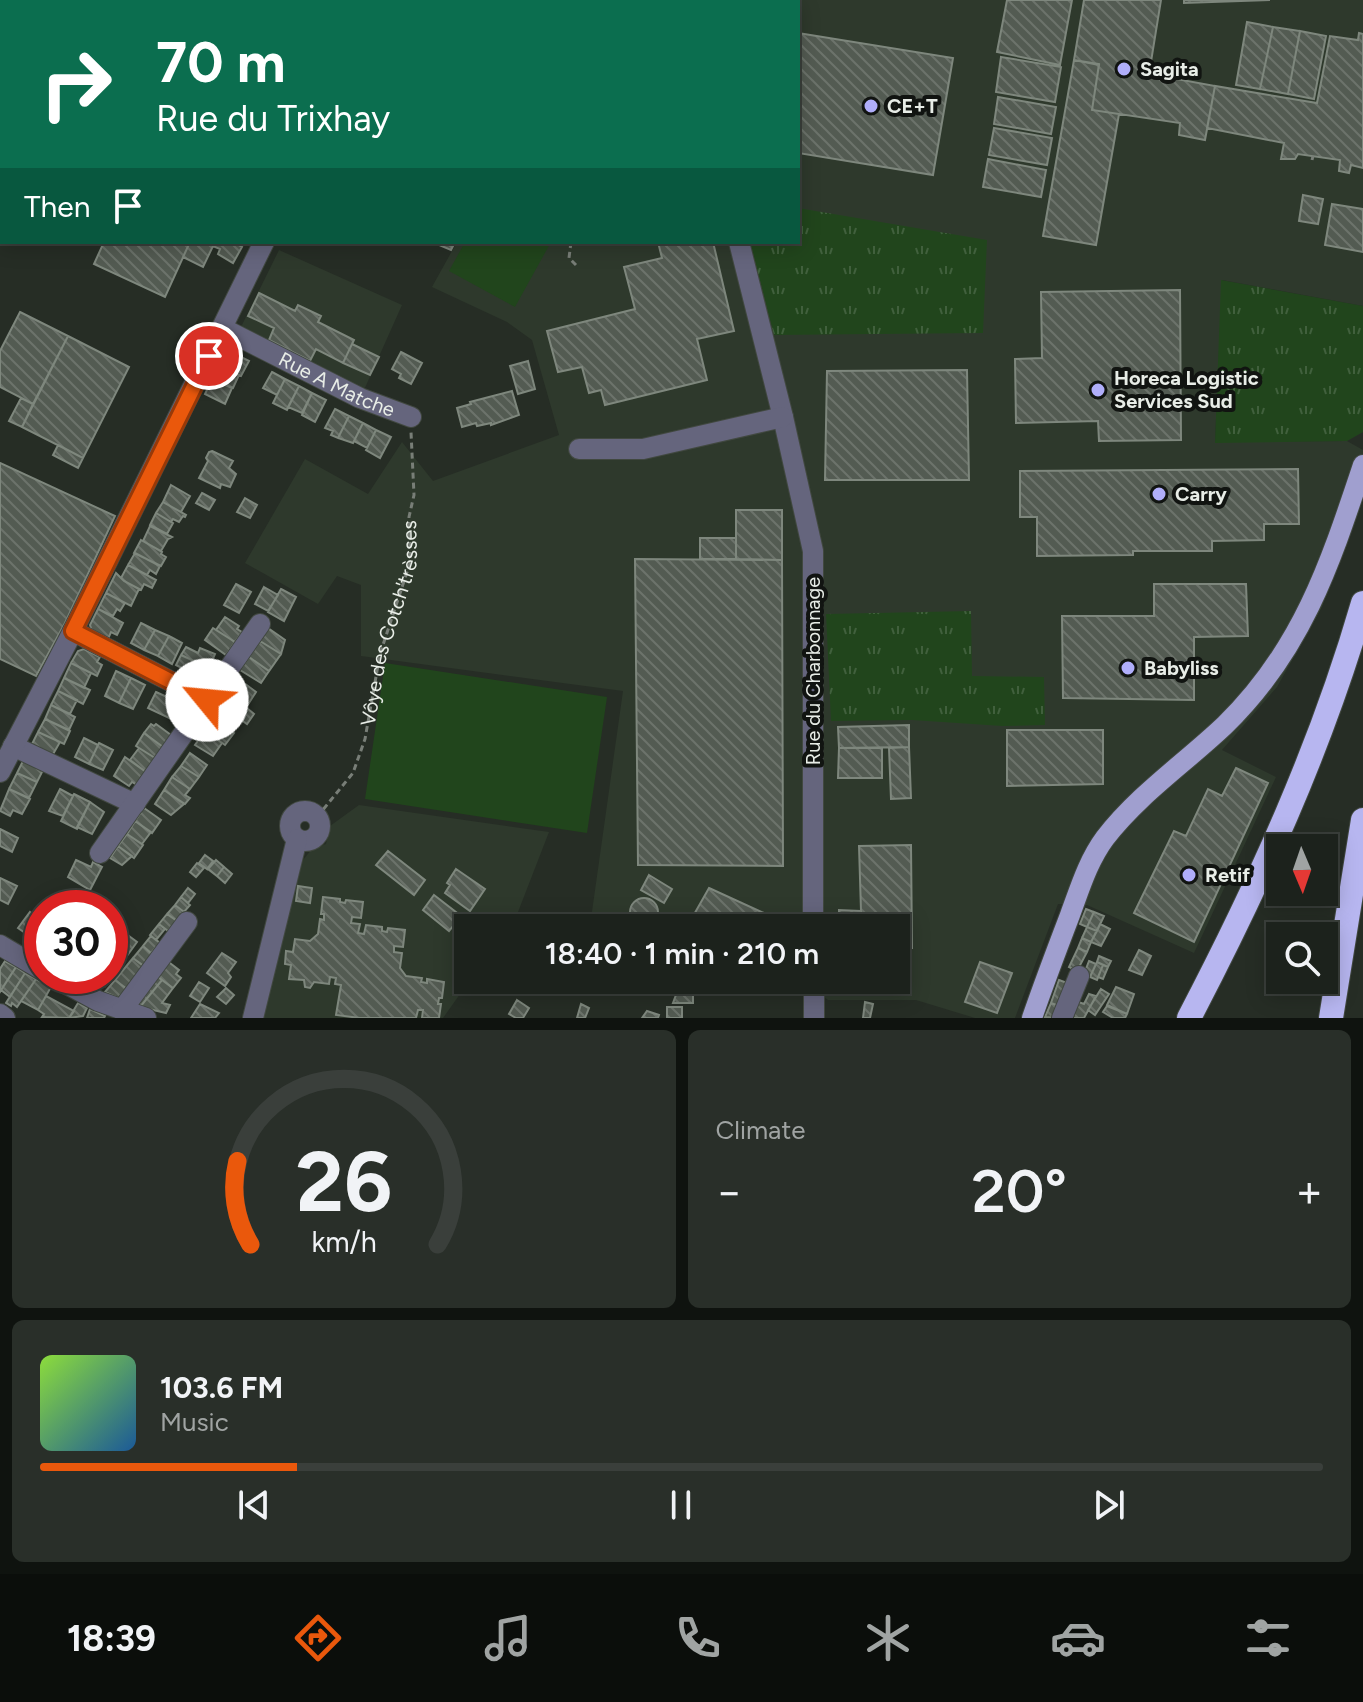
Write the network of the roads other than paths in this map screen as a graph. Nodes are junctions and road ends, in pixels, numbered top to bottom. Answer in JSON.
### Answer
{"nodes":[{"id":1,"x":263,"y":244,"type":"edge"},
{"id":2,"x":740,"y":244,"type":"edge"},
{"id":3,"x":222,"y":328,"type":"junction"},
{"id":4,"x":411,"y":417,"type":"road end"},
{"id":5,"x":783,"y":417,"type":"junction"},
{"id":6,"x":579,"y":449,"type":"dead end"},
{"id":7,"x":1363,"y":465,"type":"edge"},
{"id":8,"x":1363,"y":603,"type":"edge"},
{"id":9,"x":260,"y":624,"type":"dead end"},
{"id":10,"x":73,"y":631,"type":"junction"},
{"id":11,"x":207,"y":700,"type":"junction"},
{"id":12,"x":13,"y":746,"type":"junction"},
{"id":13,"x":0,"y":772,"type":"edge"},
{"id":14,"x":135,"y":804,"type":"junction"},
{"id":15,"x":317,"y":817,"type":"road end"},
{"id":16,"x":1363,"y":820,"type":"edge"},
{"id":17,"x":100,"y":853,"type":"dead end"},
{"id":18,"x":813,"y":914,"type":"edge"},
{"id":19,"x":187,"y":922,"type":"dead end"},
{"id":20,"x":0,"y":945,"type":"edge"},
{"id":21,"x":24,"y":959,"type":"edge"},
{"id":22,"x":1079,"y":976,"type":"dead end"},
{"id":23,"x":85,"y":994,"type":"edge"},
{"id":24,"x":814,"y":994,"type":"edge"},
{"id":25,"x":122,"y":1010,"type":"junction"},
{"id":26,"x":0,"y":1014,"type":"edge"},
{"id":27,"x":1331,"y":1016,"type":"edge"},
{"id":28,"x":5,"y":1018,"type":"edge"},
{"id":29,"x":146,"y":1018,"type":"edge"},
{"id":30,"x":253,"y":1018,"type":"edge"},
{"id":31,"x":814,"y":1018,"type":"edge"},
{"id":32,"x":1032,"y":1018,"type":"edge"},
{"id":33,"x":1062,"y":1018,"type":"edge"},
{"id":34,"x":1189,"y":1018,"type":"edge"}],
"edges":[{"from":1,"to":3,"type":"street"},
{"from":2,"to":5,"type":"street","name":"Rue du Charbonnage"},
{"from":3,"to":4,"type":"street","name":"Rue A Matche"},
{"from":3,"to":10,"type":"street"},
{"from":5,"to":6,"type":"street"},
{"from":5,"to":18,"type":"street","name":"Rue du Charbonnage"},
{"from":7,"to":32,"type":"main road"},
{"from":8,"to":34,"type":"highway"},
{"from":9,"to":11,"type":"street"},
{"from":10,"to":11,"type":"street"},
{"from":10,"to":12,"type":"street"},
{"from":11,"to":14,"type":"street"},
{"from":12,"to":13,"type":"street"},
{"from":12,"to":14,"type":"street"},
{"from":14,"to":17,"type":"street"},
{"from":15,"to":30,"type":"street"},
{"from":16,"to":27,"type":"highway"},
{"from":19,"to":25,"type":"street"},
{"from":20,"to":21,"type":"street"},
{"from":22,"to":33,"type":"street"},
{"from":23,"to":25,"type":"street"},
{"from":24,"to":31,"type":"street"},
{"from":25,"to":29,"type":"street"},
{"from":26,"to":28,"type":"street"}]}
